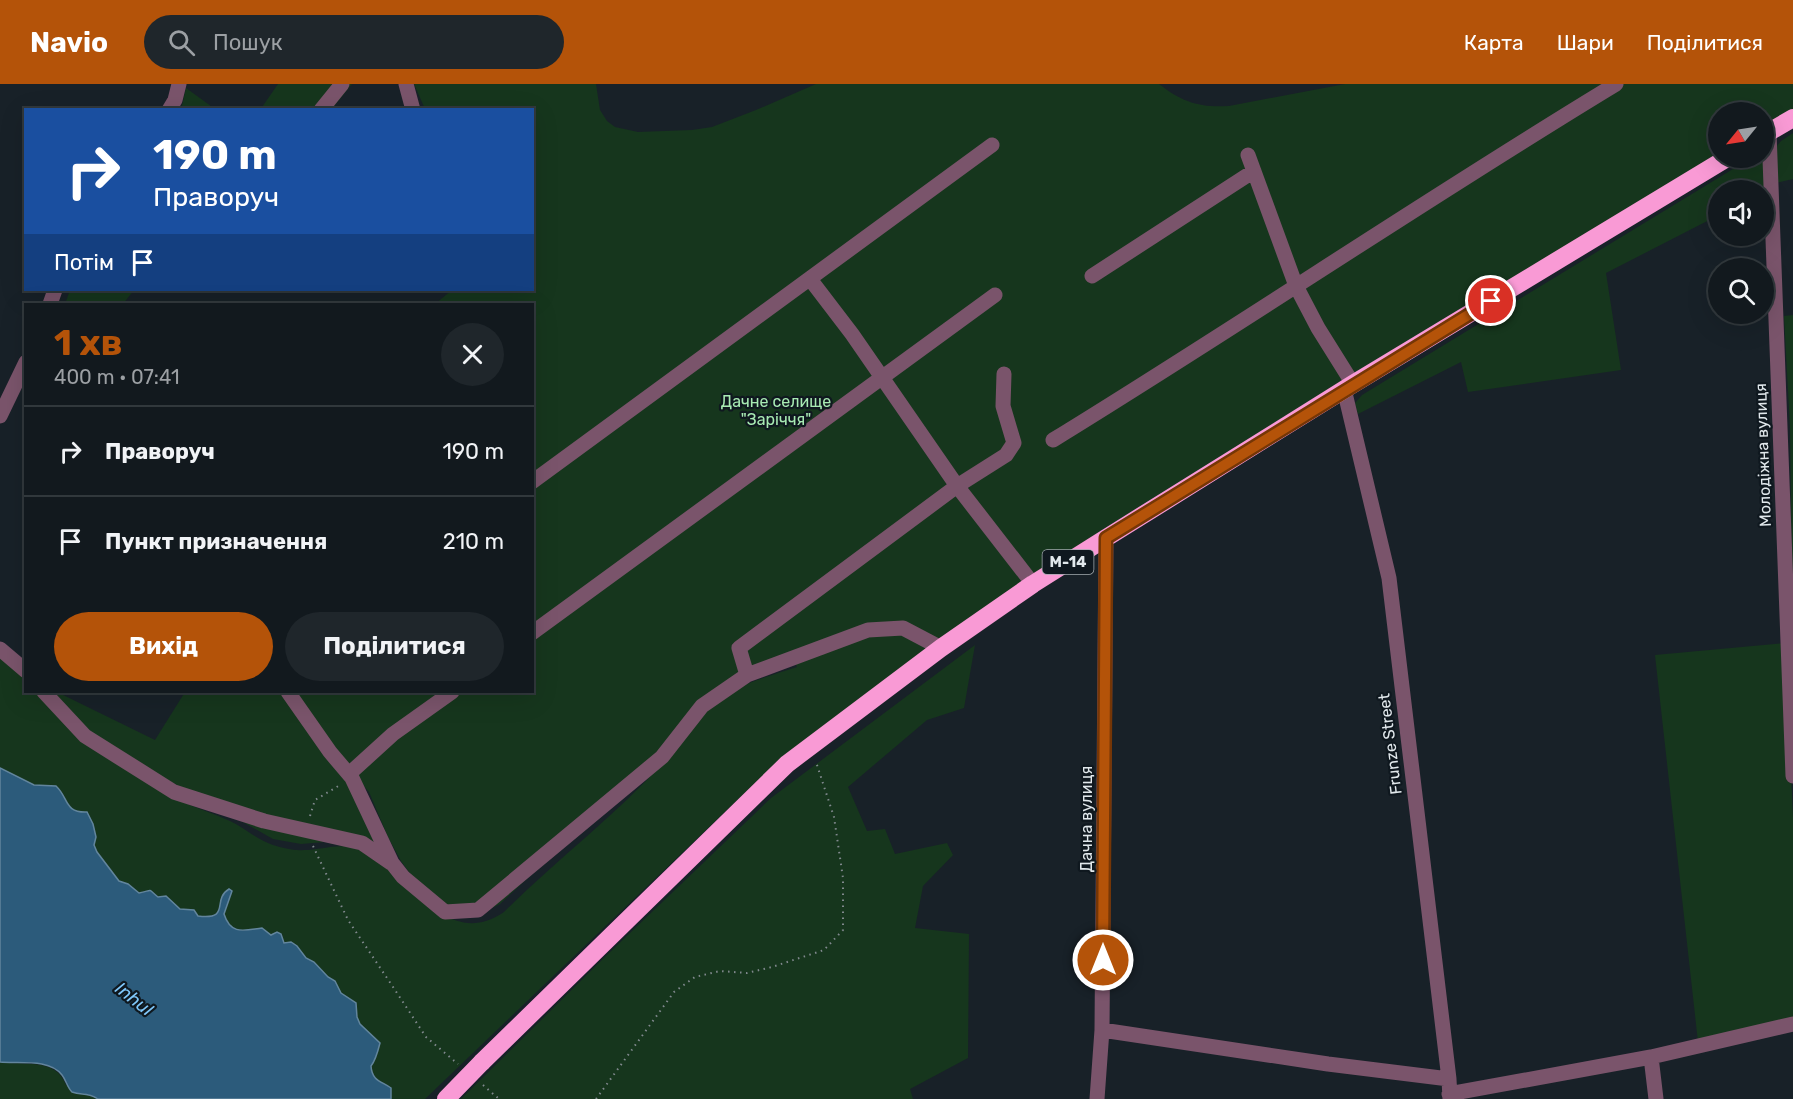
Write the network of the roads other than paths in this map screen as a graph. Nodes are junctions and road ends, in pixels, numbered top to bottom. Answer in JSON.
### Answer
{"nodes":[{"id":1,"x":179,"y":84,"type":"edge"},
{"id":2,"x":342,"y":84,"type":"edge"},
{"id":3,"x":406,"y":84,"type":"edge"},
{"id":4,"x":1616,"y":84,"type":"edge"},
{"id":5,"x":170,"y":108,"type":"edge"},
{"id":6,"x":323,"y":108,"type":"edge"},
{"id":7,"x":412,"y":108,"type":"edge"},
{"id":8,"x":1793,"y":117,"type":"edge"},
{"id":9,"x":1774,"y":129,"type":"edge"},
{"id":10,"x":993,"y":145,"type":"dead end"},
{"id":11,"x":1248,"y":155,"type":"dead end"},
{"id":12,"x":1710,"y":168,"type":"edge"},
{"id":13,"x":1767,"y":168,"type":"edge"},
{"id":14,"x":1254,"y":171,"type":"junction"},
{"id":15,"x":1092,"y":276,"type":"dead end"},
{"id":16,"x":810,"y":279,"type":"junction"},
{"id":17,"x":1296,"y":286,"type":"junction"},
{"id":18,"x":995,"y":295,"type":"dead end"},
{"id":19,"x":24,"y":366,"type":"edge"},
{"id":20,"x":1004,"y":374,"type":"dead end"},
{"id":21,"x":882,"y":377,"type":"junction"},
{"id":22,"x":1348,"y":387,"type":"junction"},
{"id":23,"x":24,"y":397,"type":"edge"},
{"id":24,"x":4,"y":410,"type":"edge"},
{"id":25,"x":1053,"y":440,"type":"dead end"},
{"id":26,"x":534,"y":481,"type":"edge"},
{"id":27,"x":957,"y":486,"type":"junction"},
{"id":28,"x":1106,"y":538,"type":"junction"},
{"id":29,"x":1033,"y":584,"type":"junction"},
{"id":30,"x":534,"y":632,"type":"edge"},
{"id":31,"x":942,"y":648,"type":"junction"},
{"id":32,"x":0,"y":649,"type":"edge"},
{"id":33,"x":24,"y":669,"type":"edge"},
{"id":34,"x":747,"y":675,"type":"junction"},
{"id":35,"x":45,"y":693,"type":"edge"},
{"id":36,"x":289,"y":693,"type":"edge"},
{"id":37,"x":451,"y":693,"type":"edge"},
{"id":38,"x":350,"y":776,"type":"junction"},
{"id":39,"x":1793,"y":776,"type":"edge"},
{"id":40,"x":392,"y":863,"type":"junction"},
{"id":41,"x":1793,"y":1024,"type":"edge"},
{"id":42,"x":1102,"y":1030,"type":"junction"},
{"id":43,"x":1651,"y":1057,"type":"junction"},
{"id":44,"x":1449,"y":1091,"type":"edge"},
{"id":45,"x":446,"y":1099,"type":"edge"},
{"id":46,"x":1097,"y":1099,"type":"edge"},
{"id":47,"x":1656,"y":1099,"type":"edge"}],
"edges":[{"from":1,"to":5,"type":"street"},
{"from":2,"to":6,"type":"street"},
{"from":3,"to":7,"type":"street"},
{"from":4,"to":17,"type":"street"},
{"from":8,"to":9,"type":"highway"},
{"from":10,"to":16,"type":"street"},
{"from":11,"to":14,"type":"street","name":"Frunze Street"},
{"from":12,"to":22,"type":"highway","number":"М-14"},
{"from":13,"to":39,"type":"street","name":"Молодіжна вулиця"},
{"from":14,"to":15,"type":"street"},
{"from":14,"to":17,"type":"street","name":"Frunze Street"},
{"from":16,"to":21,"type":"street"},
{"from":16,"to":26,"type":"street"},
{"from":17,"to":22,"type":"street","name":"Frunze Street"},
{"from":17,"to":25,"type":"street"},
{"from":18,"to":21,"type":"street"},
{"from":19,"to":24,"type":"street"},
{"from":20,"to":27,"type":"street"},
{"from":21,"to":27,"type":"street"},
{"from":21,"to":30,"type":"street"},
{"from":22,"to":28,"type":"highway","number":"М-14"},
{"from":22,"to":44,"type":"street","name":"Frunze Street"},
{"from":23,"to":24,"type":"street"},
{"from":27,"to":29,"type":"street"},
{"from":27,"to":34,"type":"street"},
{"from":28,"to":29,"type":"highway","number":"М-14"},
{"from":28,"to":42,"type":"street","name":"Дачна вулиця"},
{"from":29,"to":31,"type":"highway","number":"М-14"},
{"from":31,"to":34,"type":"street"},
{"from":31,"to":45,"type":"highway","number":"М-14","bridge":true},
{"from":32,"to":33,"type":"street"},
{"from":34,"to":40,"type":"street"},
{"from":35,"to":40,"type":"street"},
{"from":36,"to":38,"type":"street"},
{"from":37,"to":38,"type":"street"},
{"from":38,"to":40,"type":"street"},
{"from":41,"to":43,"type":"street"},
{"from":42,"to":44,"type":"street"},
{"from":42,"to":46,"type":"street","name":"Дачна вулиця"},
{"from":43,"to":44,"type":"street"},
{"from":43,"to":47,"type":"street"}]}
